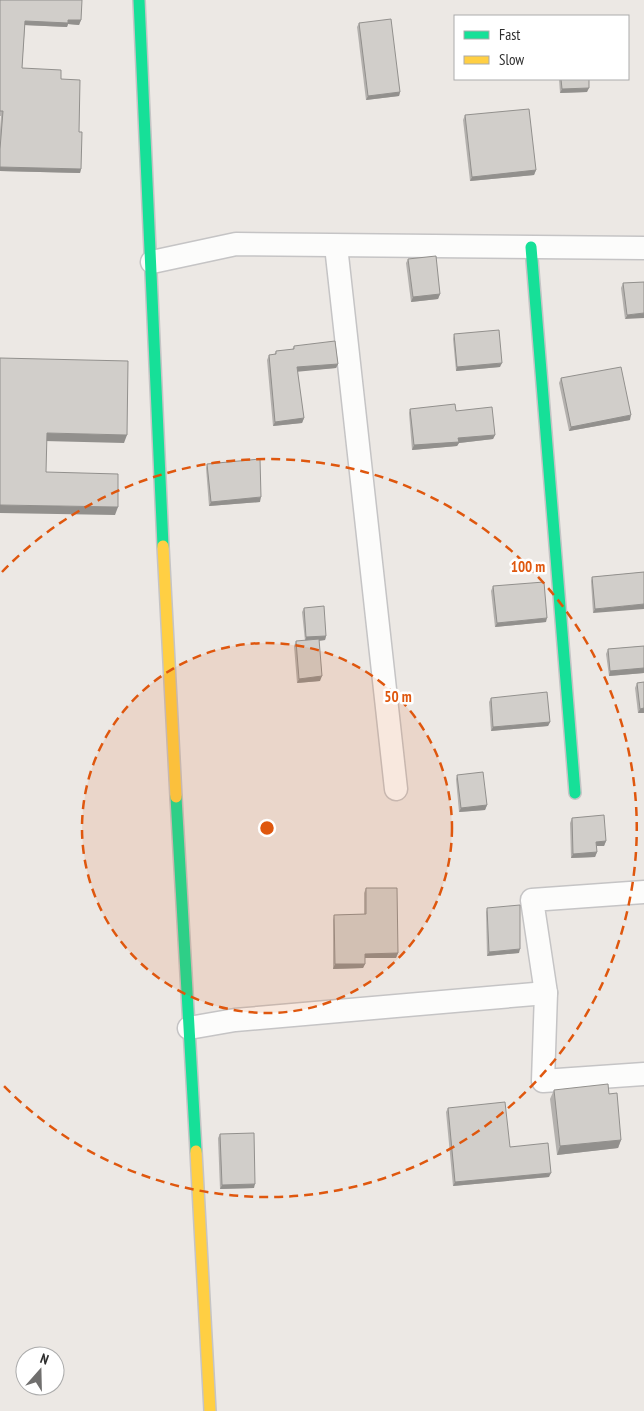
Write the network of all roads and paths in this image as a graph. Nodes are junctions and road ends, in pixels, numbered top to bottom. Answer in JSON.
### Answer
{"nodes":[{"id":1,"x":139,"y":0,"type":"edge"},
{"id":2,"x":336,"y":246,"type":"junction"},
{"id":3,"x":530,"y":247,"type":"junction"},
{"id":4,"x":644,"y":248,"type":"edge"},
{"id":5,"x":152,"y":262,"type":"junction"},
{"id":6,"x":396,"y":789,"type":"dead end"},
{"id":7,"x":575,"y":793,"type":"dead end"},
{"id":8,"x":644,"y":892,"type":"edge"},
{"id":9,"x":546,"y":993,"type":"junction"},
{"id":10,"x":189,"y":1028,"type":"junction"},
{"id":11,"x":644,"y":1074,"type":"edge"},
{"id":12,"x":210,"y":1411,"type":"edge"}],
"edges":[{"from":1,"to":5,"type":"street"},
{"from":2,"to":3,"type":"street"},
{"from":2,"to":5,"type":"street"},
{"from":2,"to":6,"type":"street"},
{"from":3,"to":4,"type":"street"},
{"from":3,"to":7,"type":"street"},
{"from":5,"to":10,"type":"street"},
{"from":8,"to":9,"type":"street"},
{"from":9,"to":10,"type":"street"},
{"from":9,"to":11,"type":"street"},
{"from":10,"to":12,"type":"street"}]}
